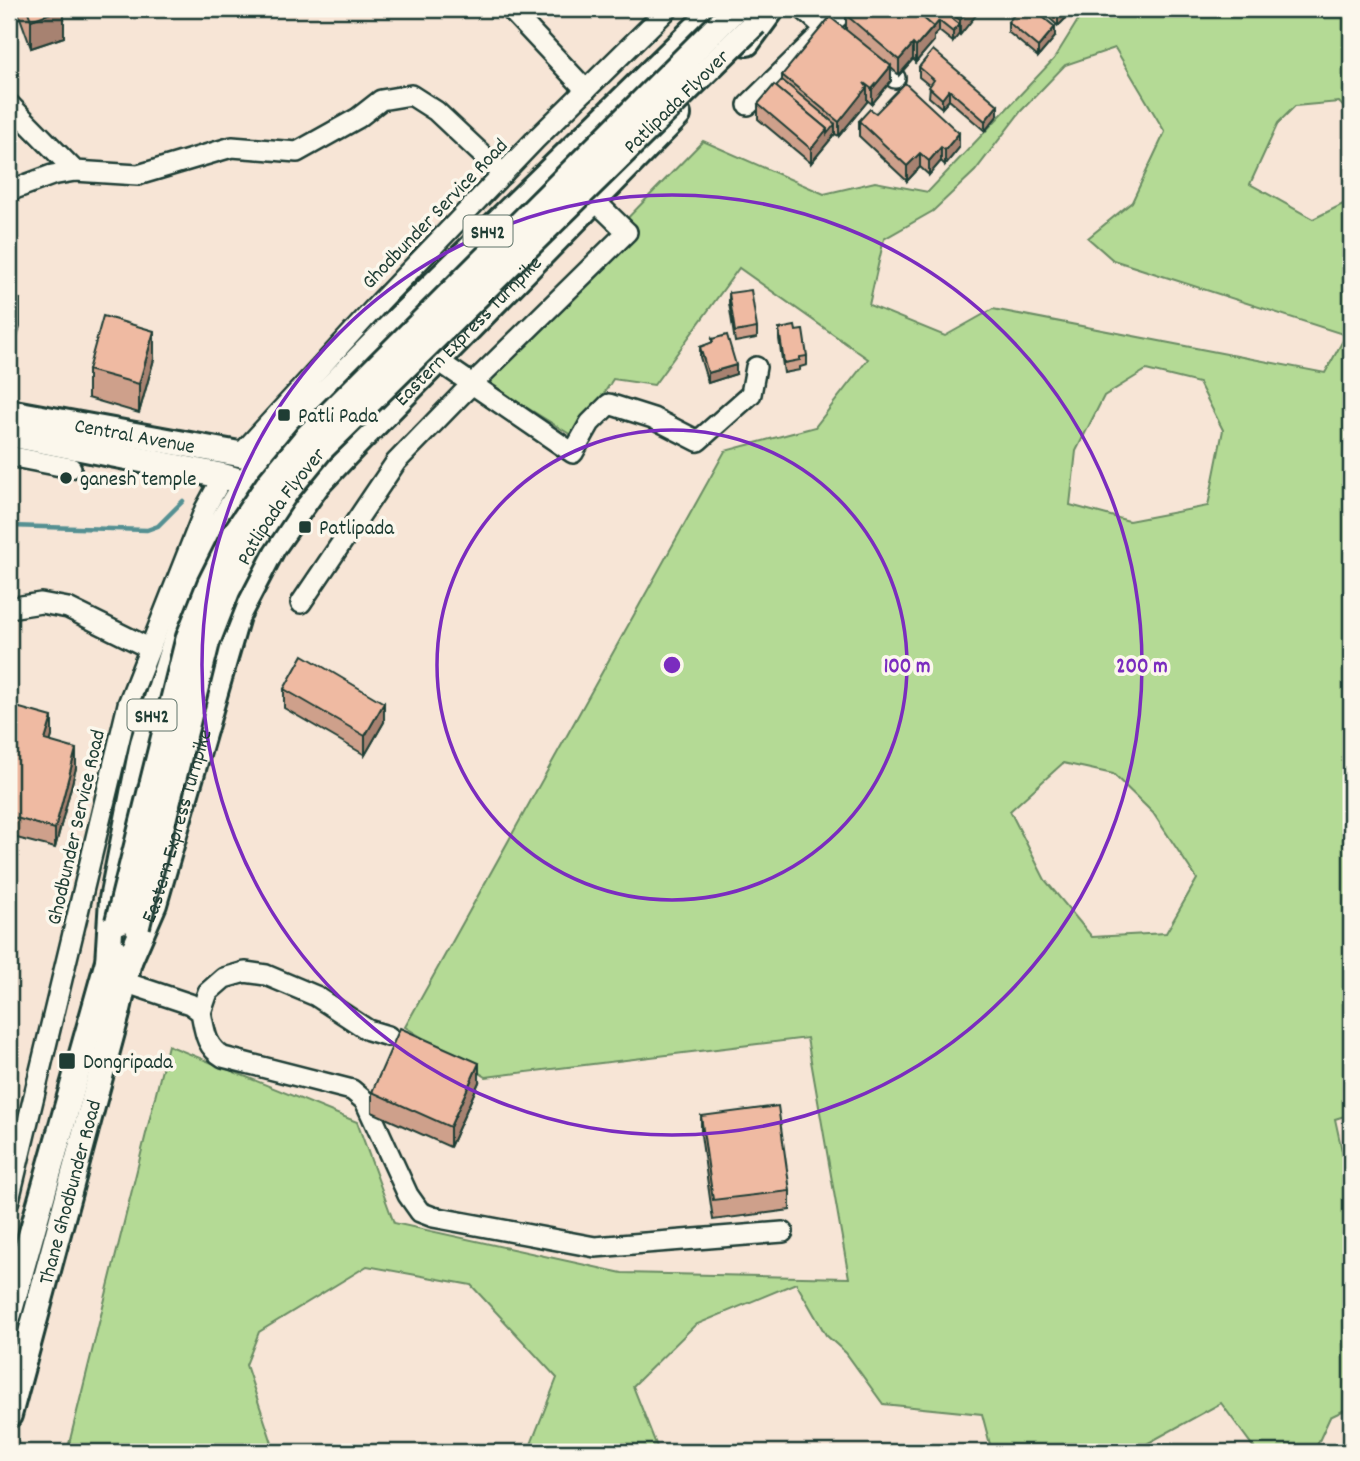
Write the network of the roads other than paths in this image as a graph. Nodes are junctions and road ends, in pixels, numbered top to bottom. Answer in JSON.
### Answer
{"nodes":[{"id":1,"x":510,"y":9,"type":"edge"},
{"id":2,"x":668,"y":9,"type":"edge"},
{"id":3,"x":721,"y":9,"type":"edge"},
{"id":4,"x":735,"y":9,"type":"edge"},
{"id":5,"x":803,"y":9,"type":"edge"},
{"id":6,"x":846,"y":9,"type":"edge"},
{"id":7,"x":766,"y":14,"type":"edge"},
{"id":8,"x":828,"y":26,"type":"junction"},
{"id":9,"x":895,"y":78,"type":"dead end"},
{"id":10,"x":586,"y":90,"type":"junction"},
{"id":11,"x":9,"y":104,"type":"edge"},
{"id":12,"x":748,"y":106,"type":"dead end"},
{"id":13,"x":75,"y":171,"type":"junction"},
{"id":14,"x":503,"y":174,"type":"junction"},
{"id":15,"x":9,"y":191,"type":"edge"},
{"id":16,"x":594,"y":200,"type":"junction"},
{"id":17,"x":437,"y":360,"type":"junction"},
{"id":18,"x":756,"y":367,"type":"dead end"},
{"id":19,"x":472,"y":384,"type":"junction"},
{"id":20,"x":9,"y":412,"type":"edge"},
{"id":21,"x":9,"y":433,"type":"edge"},
{"id":22,"x":9,"y":456,"type":"edge"},
{"id":23,"x":250,"y":457,"type":"junction"},
{"id":24,"x":71,"y":468,"type":"dead end"},
{"id":25,"x":234,"y":479,"type":"junction"},
{"id":26,"x":310,"y":494,"type":"junction"},
{"id":27,"x":301,"y":603,"type":"dead end"},
{"id":28,"x":9,"y":608,"type":"edge"},
{"id":29,"x":149,"y":648,"type":"junction"},
{"id":30,"x":128,"y":924,"type":"junction"},
{"id":31,"x":120,"y":971,"type":"junction"},
{"id":32,"x":201,"y":1012,"type":"junction"},
{"id":33,"x":388,"y":1036,"type":"dead end"},
{"id":34,"x":9,"y":1200,"type":"edge"},
{"id":35,"x":783,"y":1232,"type":"dead end"},
{"id":36,"x":9,"y":1314,"type":"edge"},
{"id":37,"x":9,"y":1415,"type":"edge"}],
"edges":[{"from":1,"to":10,"type":"street"},
{"from":2,"to":10,"type":"street","name":"Ghodbunder Service Road"},
{"from":3,"to":23,"type":"main road","name":"Eastern Express Turnpike","number":"SH42"},
{"from":4,"to":30,"type":"main road","name":"Patlipada Flyover","bridge":true},
{"from":5,"to":8,"type":"street"},
{"from":6,"to":8,"type":"street"},
{"from":7,"to":16,"type":"main road","name":"Eastern Express Turnpike","number":"SH42"},
{"from":7,"to":30,"type":"main road","name":"Patlipada Flyover","bridge":true},
{"from":8,"to":9,"type":"street"},
{"from":8,"to":12,"type":"street"},
{"from":10,"to":14,"type":"street","name":"Ghodbunder Service Road"},
{"from":11,"to":13,"type":"street"},
{"from":13,"to":14,"type":"street"},
{"from":13,"to":15,"type":"street"},
{"from":14,"to":23,"type":"street","name":"Ghodbunder Service Road"},
{"from":16,"to":17,"type":"main road","name":"Eastern Express Turnpike","number":"SH42"},
{"from":16,"to":19,"type":"street"},
{"from":17,"to":19,"type":"street"},
{"from":17,"to":26,"type":"main road","name":"Eastern Express Turnpike","number":"SH42"},
{"from":18,"to":19,"type":"street"},
{"from":19,"to":27,"type":"street"},
{"from":20,"to":23,"type":"main road","name":"Central Avenue"},
{"from":21,"to":25,"type":"main road","name":"Central Avenue"},
{"from":22,"to":24,"type":"street"},
{"from":23,"to":25,"type":"main road","name":"Eastern Express Turnpike","number":"SH42"},
{"from":23,"to":26,"type":"main road","name":"Central Avenue"},
{"from":25,"to":26,"type":"main road","name":"Central Avenue"},
{"from":25,"to":29,"type":"street","name":"Ghodbunder Service Road"},
{"from":25,"to":31,"type":"main road","name":"Eastern Express Turnpike","number":"SH42"},
{"from":26,"to":31,"type":"main road","name":"Eastern Express Turnpike","number":"SH42"},
{"from":28,"to":29,"type":"street"},
{"from":29,"to":34,"type":"street","name":"Ghodbunder Service Road"},
{"from":30,"to":31,"type":"main road","name":"Patlipada Flyover"},
{"from":31,"to":32,"type":"street"},
{"from":31,"to":36,"type":"main road","name":"Thane Ghodbunder Road","number":"SH42"},
{"from":31,"to":37,"type":"main road","name":"Thane Ghodbunder Road","number":"SH42"},
{"from":32,"to":33,"type":"street"},
{"from":32,"to":35,"type":"street"}]}
